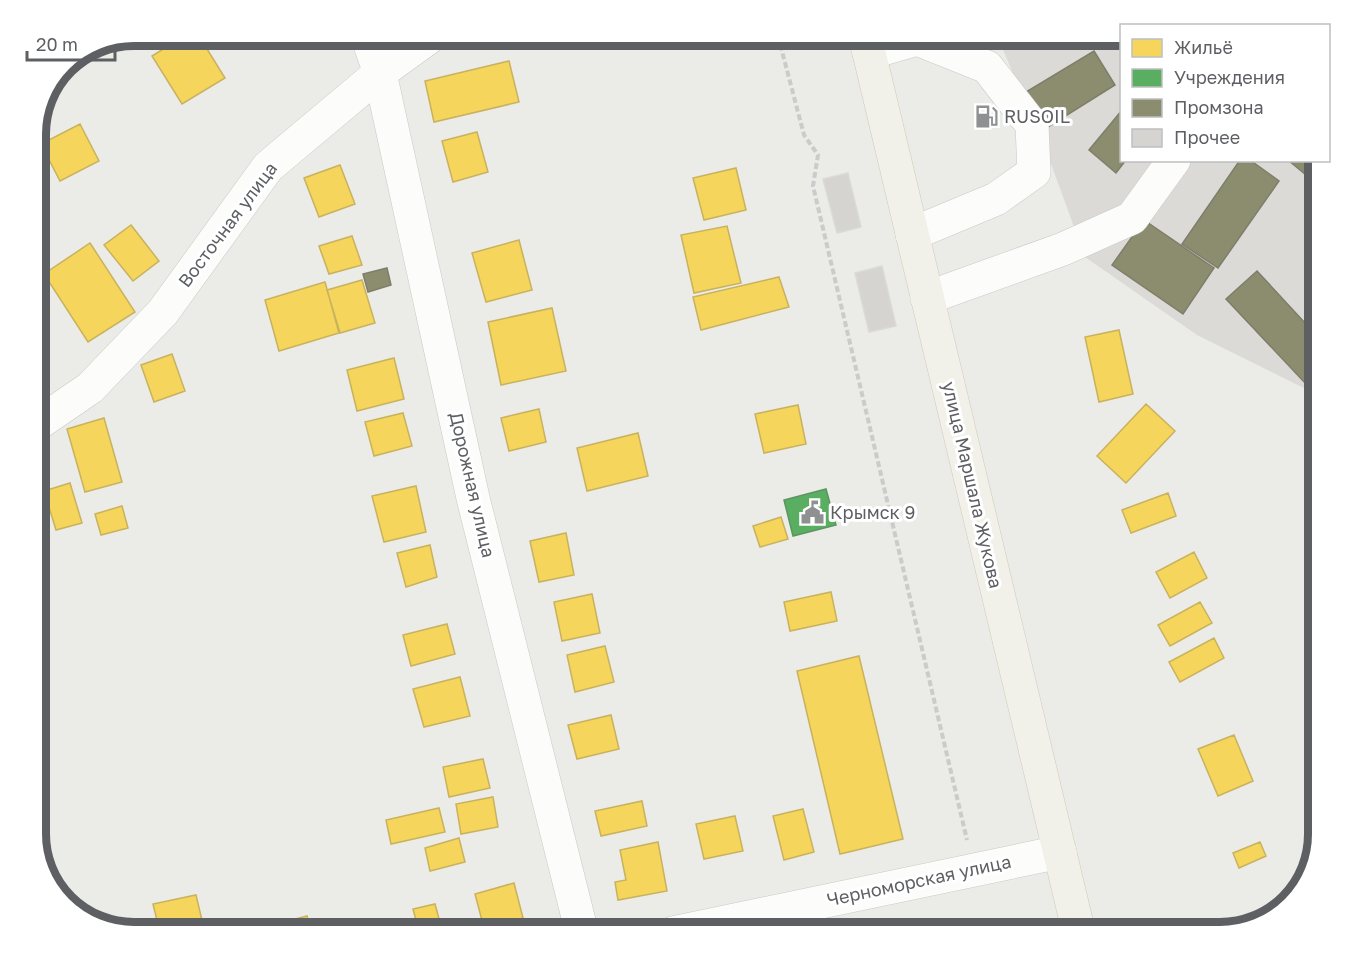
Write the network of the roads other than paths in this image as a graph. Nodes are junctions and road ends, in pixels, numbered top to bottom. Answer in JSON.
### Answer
{"nodes":[{"id":1,"x":370,"y":46,"type":"edge"},
{"id":2,"x":417,"y":46,"type":"edge"},
{"id":3,"x":867,"y":46,"type":"edge"},
{"id":4,"x":941,"y":46,"type":"edge"},
{"id":5,"x":380,"y":74,"type":"junction"},
{"id":6,"x":1173,"y":162,"type":"edge"},
{"id":7,"x":912,"y":234,"type":"junction"},
{"id":8,"x":927,"y":298,"type":"junction"},
{"id":9,"x":47,"y":417,"type":"edge"},
{"id":10,"x":1060,"y":852,"type":"junction"},
{"id":11,"x":579,"y":922,"type":"edge"},
{"id":12,"x":726,"y":922,"type":"edge"},
{"id":13,"x":1076,"y":922,"type":"edge"}],
"edges":[{"from":1,"to":5,"type":"street","name":"Дорожная улица"},
{"from":2,"to":5,"type":"street","name":"Восточная улица"},
{"from":3,"to":7,"type":"main road","name":"улица Маршала Жукова"},
{"from":4,"to":7,"type":"street"},
{"from":5,"to":9,"type":"street","name":"Восточная улица"},
{"from":5,"to":11,"type":"street","name":"Дорожная улица"},
{"from":6,"to":8,"type":"street"},
{"from":7,"to":8,"type":"main road","name":"улица Маршала Жукова"},
{"from":8,"to":10,"type":"main road","name":"улица Маршала Жукова"},
{"from":10,"to":12,"type":"street","name":"Черноморская улица"},
{"from":10,"to":13,"type":"main road","name":"улица Маршала Жукова"}]}
